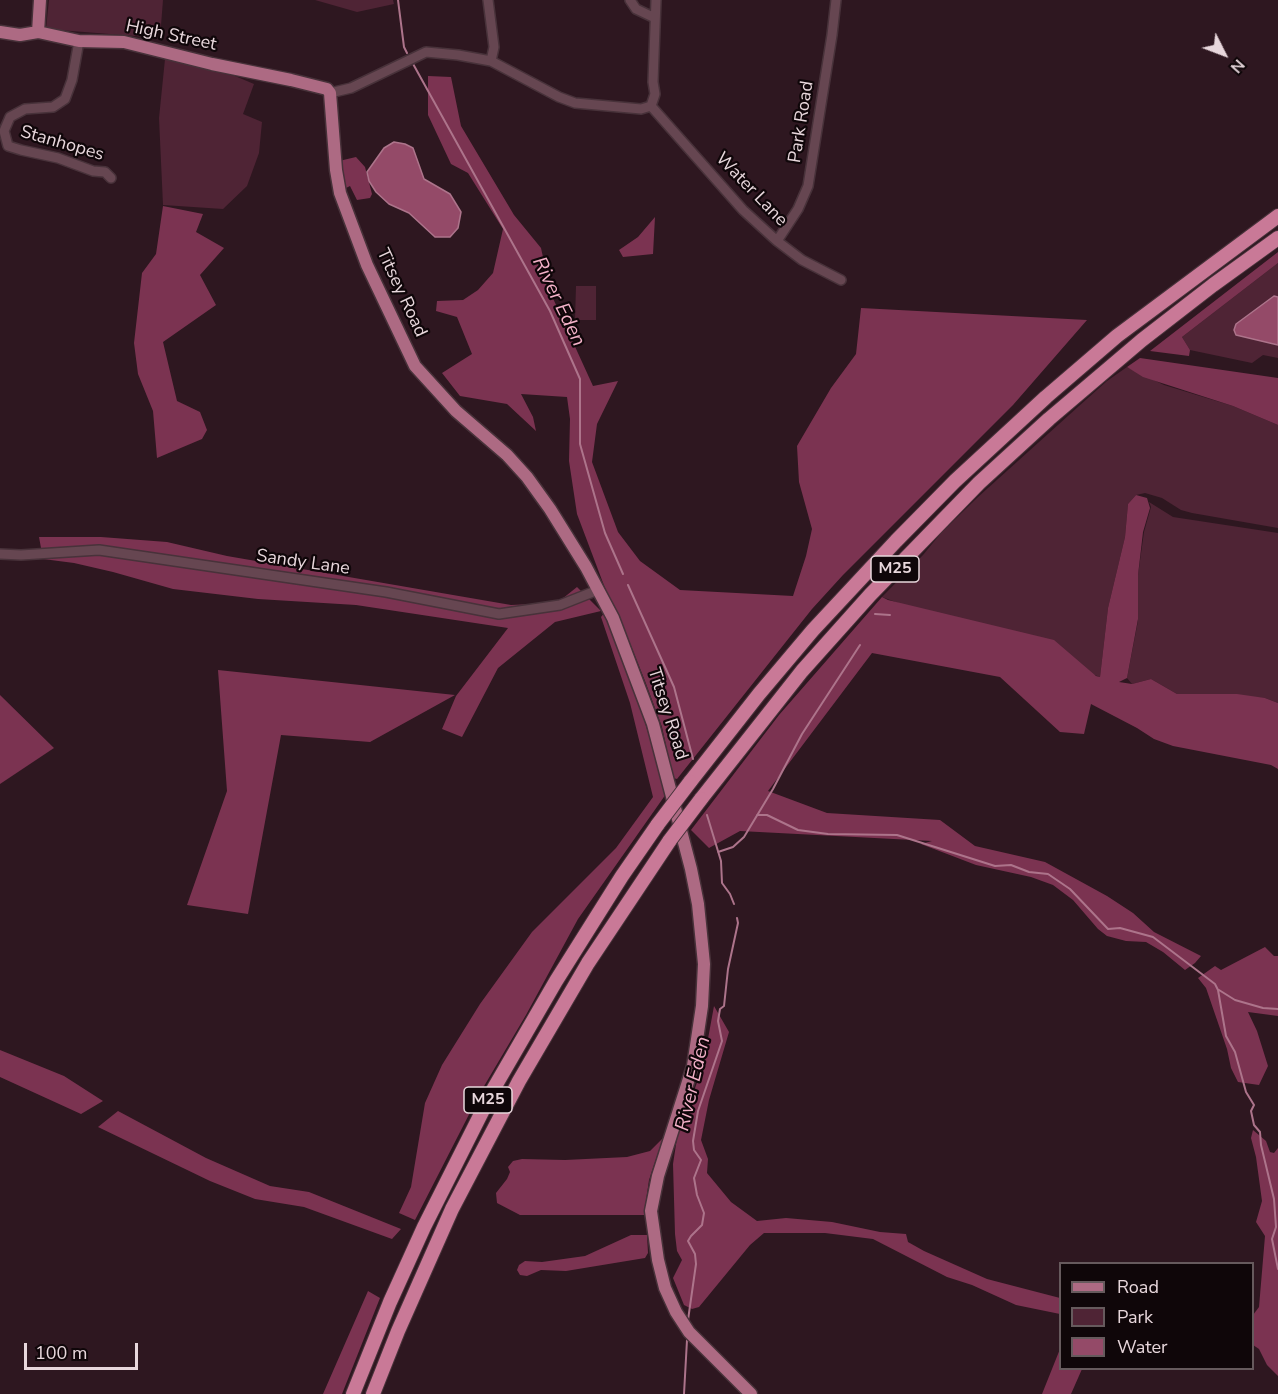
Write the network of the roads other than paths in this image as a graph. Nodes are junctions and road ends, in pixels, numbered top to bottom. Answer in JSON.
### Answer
{"nodes":[{"id":1,"x":40,"y":0,"type":"edge"},
{"id":2,"x":488,"y":0,"type":"edge"},
{"id":3,"x":630,"y":0,"type":"edge"},
{"id":4,"x":656,"y":0,"type":"edge"},
{"id":5,"x":836,"y":0,"type":"edge"},
{"id":6,"x":655,"y":18,"type":"junction"},
{"id":7,"x":0,"y":32,"type":"edge"},
{"id":8,"x":38,"y":32,"type":"junction"},
{"id":9,"x":80,"y":41,"type":"junction"},
{"id":10,"x":491,"y":62,"type":"junction"},
{"id":11,"x":330,"y":93,"type":"junction"},
{"id":12,"x":651,"y":106,"type":"junction"},
{"id":13,"x":4,"y":148,"type":"edge"},
{"id":14,"x":111,"y":178,"type":"dead end"},
{"id":15,"x":1278,"y":216,"type":"edge"},
{"id":16,"x":1278,"y":238,"type":"edge"},
{"id":17,"x":777,"y":241,"type":"junction"},
{"id":18,"x":841,"y":280,"type":"dead end"},
{"id":19,"x":0,"y":554,"type":"edge"},
{"id":20,"x":598,"y":590,"type":"junction"},
{"id":21,"x":353,"y":1394,"type":"edge"},
{"id":22,"x":373,"y":1394,"type":"edge"},
{"id":23,"x":751,"y":1394,"type":"edge"}],
"edges":[{"from":1,"to":8,"type":"main road"},
{"from":2,"to":10,"type":"street"},
{"from":3,"to":6,"type":"street"},
{"from":4,"to":6,"type":"street"},
{"from":5,"to":17,"type":"street","name":"Park Road"},
{"from":6,"to":12,"type":"street"},
{"from":7,"to":8,"type":"main road","name":"High Street"},
{"from":8,"to":9,"type":"main road","name":"High Street"},
{"from":9,"to":11,"type":"main road","name":"High Street"},
{"from":9,"to":13,"type":"street","name":"Stanhopes"},
{"from":10,"to":11,"type":"street"},
{"from":10,"to":12,"type":"street"},
{"from":11,"to":20,"type":"main road","name":"Titsey Road"},
{"from":12,"to":17,"type":"street","name":"Water Lane"},
{"from":13,"to":14,"type":"street","name":"Stanhopes"},
{"from":15,"to":21,"type":"highway","number":"M25","bridge":true},
{"from":16,"to":22,"type":"highway","number":"M25","bridge":true},
{"from":17,"to":18,"type":"street","name":"Water Lane"},
{"from":19,"to":20,"type":"street","name":"Sandy Lane"},
{"from":20,"to":23,"type":"main road","name":"Titsey Road"}]}
